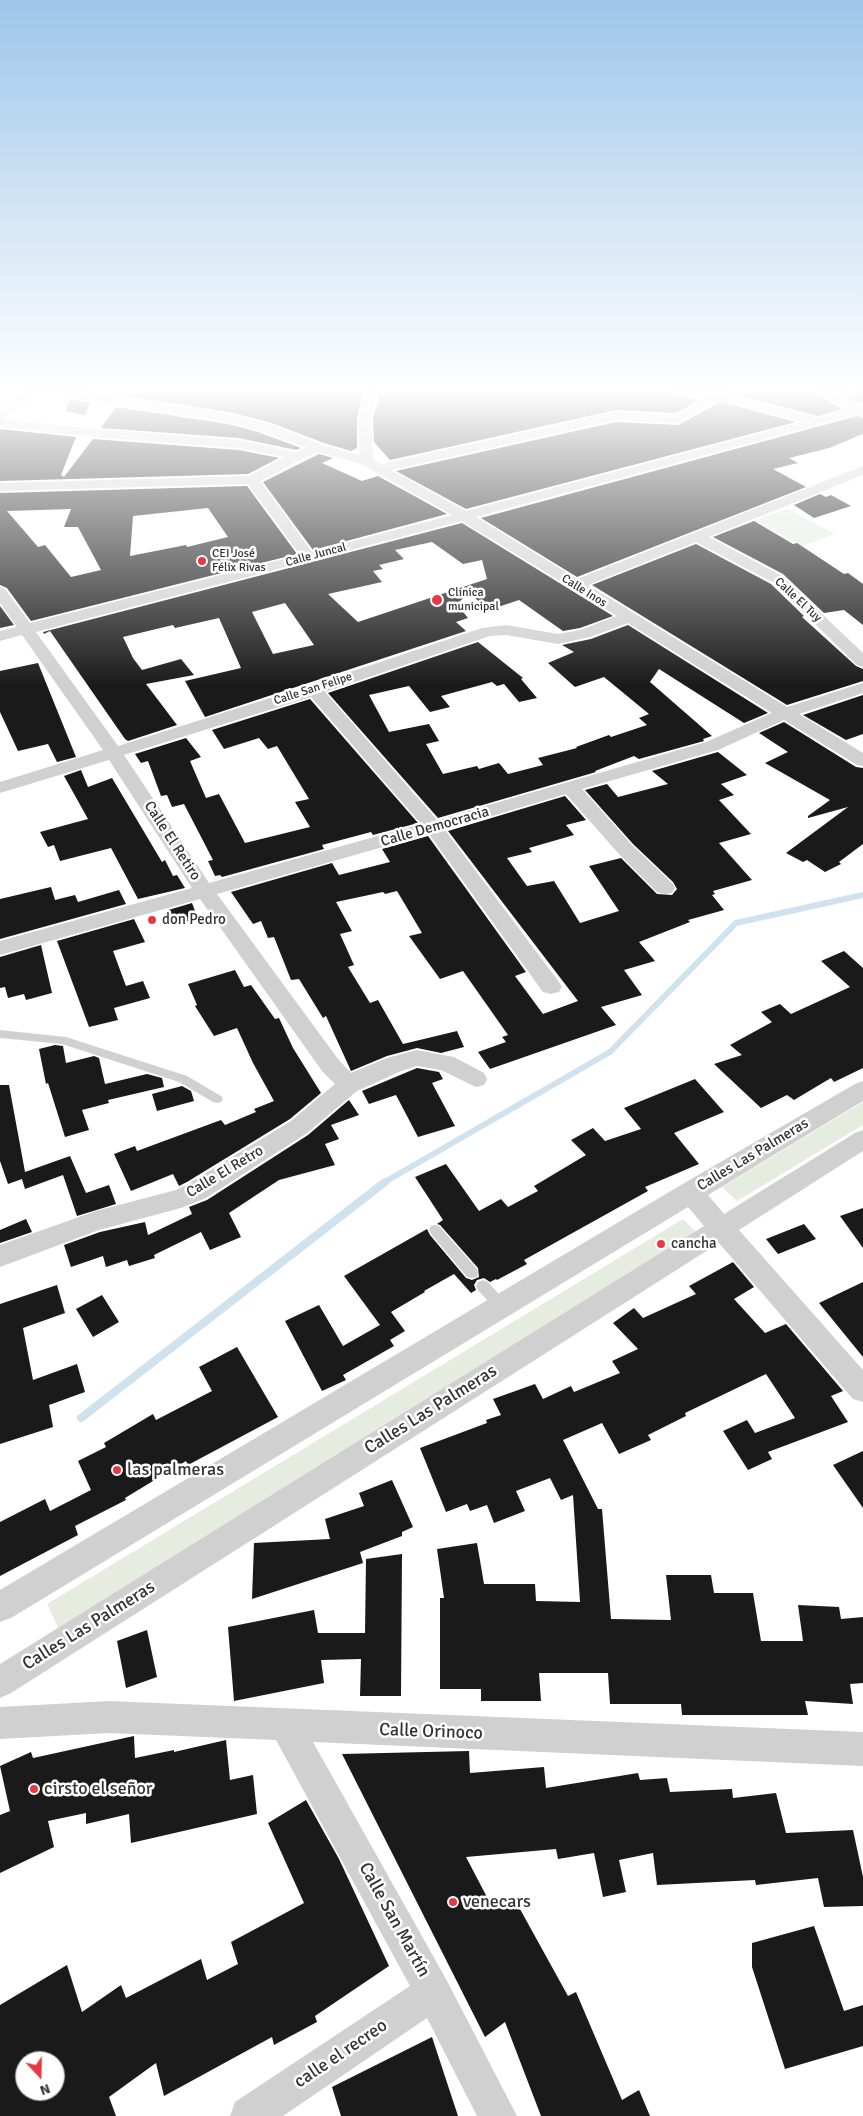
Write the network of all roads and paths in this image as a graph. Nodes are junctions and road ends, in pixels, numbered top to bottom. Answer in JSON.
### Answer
{"nodes":[{"id":1,"x":258,"y":488,"type":"edge"},
{"id":2,"x":415,"y":488,"type":"edge"},
{"id":3,"x":568,"y":488,"type":"edge"},
{"id":4,"x":819,"y":488,"type":"edge"},
{"id":5,"x":463,"y":515,"type":"junction"},
{"id":6,"x":698,"y":537,"type":"junction"},
{"id":7,"x":309,"y":557,"type":"junction"},
{"id":8,"x":575,"y":585,"type":"junction"},
{"id":9,"x":0,"y":592,"type":"edge"},
{"id":10,"x":627,"y":618,"type":"junction"},
{"id":11,"x":26,"y":629,"type":"junction"},
{"id":12,"x":0,"y":636,"type":"edge"},
{"id":13,"x":863,"y":662,"type":"edge"},
{"id":14,"x":863,"y":688,"type":"edge"},
{"id":15,"x":314,"y":690,"type":"junction"},
{"id":16,"x":786,"y":713,"type":"junction"},
{"id":17,"x":114,"y":753,"type":"junction"},
{"id":18,"x":863,"y":761,"type":"edge"},
{"id":19,"x":0,"y":788,"type":"edge"},
{"id":20,"x":571,"y":788,"type":"junction"},
{"id":21,"x":433,"y":827,"type":"junction"},
{"id":22,"x":665,"y":888,"type":"dead end"},
{"id":23,"x":204,"y":890,"type":"junction"},
{"id":24,"x":0,"y":948,"type":"edge"},
{"id":25,"x":551,"y":987,"type":"dead end"},
{"id":26,"x":0,"y":1034,"type":"edge"},
{"id":27,"x":476,"y":1079,"type":"dead end"},
{"id":28,"x":349,"y":1085,"type":"junction"},
{"id":29,"x":863,"y":1090,"type":"edge"},
{"id":30,"x":217,"y":1099,"type":"dead end"},
{"id":31,"x":863,"y":1139,"type":"edge"},
{"id":32,"x":690,"y":1192,"type":"junction"},
{"id":33,"x":721,"y":1228,"type":"junction"},
{"id":34,"x":435,"y":1230,"type":"dead end"},
{"id":35,"x":0,"y":1256,"type":"edge"},
{"id":36,"x":472,"y":1273,"type":"dead end"},
{"id":37,"x":483,"y":1286,"type":"dead end"},
{"id":38,"x":501,"y":1306,"type":"junction"},
{"id":39,"x":863,"y":1390,"type":"edge"},
{"id":40,"x":0,"y":1607,"type":"edge"},
{"id":41,"x":0,"y":1682,"type":"edge"},
{"id":42,"x":0,"y":1723,"type":"edge"},
{"id":43,"x":286,"y":1726,"type":"junction"},
{"id":44,"x":863,"y":1749,"type":"edge"},
{"id":45,"x":433,"y":1992,"type":"junction"},
{"id":46,"x":249,"y":2116,"type":"edge"},
{"id":47,"x":498,"y":2116,"type":"edge"}],
"edges":[{"from":1,"to":7,"type":"street"},
{"from":2,"to":5,"type":"street","name":"Calle Inos"},
{"from":3,"to":5,"type":"street","name":"Calle Juncal"},
{"from":4,"to":6,"type":"street"},
{"from":5,"to":7,"type":"street","name":"Calle Juncal"},
{"from":5,"to":8,"type":"street","name":"Calle Inos"},
{"from":6,"to":8,"type":"street"},
{"from":6,"to":13,"type":"street","name":"Calle El Tuy"},
{"from":7,"to":11,"type":"street","name":"Calle Juncal"},
{"from":8,"to":10,"type":"street","name":"Calle Inos"},
{"from":9,"to":11,"type":"street","name":"Calle El Retiro"},
{"from":10,"to":15,"type":"street","name":"Calle San Felipe"},
{"from":10,"to":16,"type":"street","name":"Calle Inos"},
{"from":11,"to":12,"type":"street","name":"Calle Juncal"},
{"from":11,"to":17,"type":"street","name":"Calle El Retiro"},
{"from":14,"to":16,"type":"street","name":"Calle Democracia"},
{"from":15,"to":17,"type":"street","name":"Calle San Felipe"},
{"from":15,"to":21,"type":"street"},
{"from":16,"to":18,"type":"street","name":"Calle Inos"},
{"from":16,"to":20,"type":"street","name":"Calle Democracia"},
{"from":17,"to":19,"type":"street","name":"Calle San Felipe"},
{"from":17,"to":23,"type":"street","name":"Calle El Retiro"},
{"from":20,"to":21,"type":"street","name":"Calle Democracia"},
{"from":20,"to":22,"type":"street"},
{"from":21,"to":23,"type":"street","name":"Calle Democracia"},
{"from":21,"to":25,"type":"street"},
{"from":23,"to":24,"type":"street","name":"Calle Democracia"},
{"from":23,"to":28,"type":"street","name":"Calle El Retiro"},
{"from":26,"to":30,"type":"lane"},
{"from":27,"to":28,"type":"street","name":"Calle El Retro"},
{"from":28,"to":35,"type":"street","name":"Calle El Retro"},
{"from":29,"to":32,"type":"street","name":"Calles Las Palmeras"},
{"from":31,"to":33,"type":"street","name":"Calles Las Palmeras"},
{"from":32,"to":33,"type":"street"},
{"from":32,"to":38,"type":"street","name":"Calles Las Palmeras"},
{"from":33,"to":39,"type":"street"},
{"from":33,"to":41,"type":"street","name":"Calles Las Palmeras"},
{"from":34,"to":36,"type":"lane"},
{"from":37,"to":38,"type":"lane"},
{"from":38,"to":40,"type":"street","name":"Calles Las Palmeras"},
{"from":42,"to":43,"type":"street","name":"Calle Orinoco"},
{"from":43,"to":44,"type":"street","name":"Calle Orinoco"},
{"from":43,"to":45,"type":"street","name":"Calle San Martín"},
{"from":45,"to":46,"type":"street","name":"calle el recreo"},
{"from":45,"to":47,"type":"street","name":"Calle San Martín"}]}
